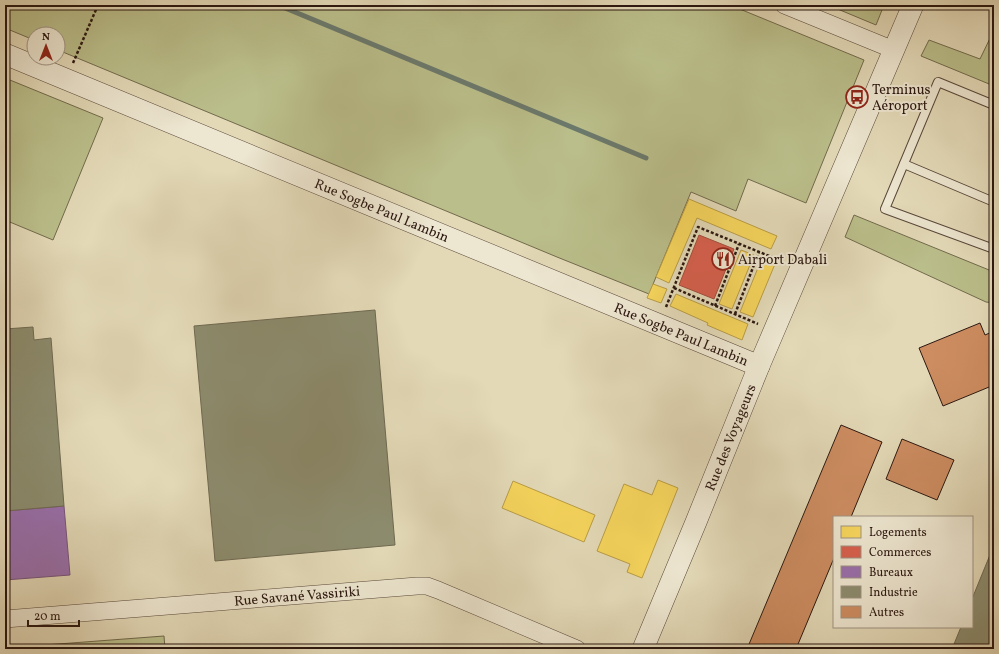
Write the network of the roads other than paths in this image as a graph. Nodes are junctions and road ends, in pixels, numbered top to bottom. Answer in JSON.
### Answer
{"nodes":[{"id":1,"x":784,"y":5,"type":"edge"},
{"id":2,"x":913,"y":5,"type":"edge"},
{"id":3,"x":894,"y":50,"type":"junction"},
{"id":4,"x":5,"y":54,"type":"edge"},
{"id":5,"x":994,"y":105,"type":"edge"},
{"id":6,"x":904,"y":164,"type":"junction"},
{"id":7,"x":994,"y":202,"type":"edge"},
{"id":8,"x":994,"y":249,"type":"edge"},
{"id":9,"x":759,"y":366,"type":"junction"},
{"id":10,"x":5,"y":619,"type":"edge"},
{"id":11,"x":577,"y":649,"type":"edge"},
{"id":12,"x":643,"y":649,"type":"edge"}],
"edges":[{"from":1,"to":3,"type":"street"},
{"from":2,"to":3,"type":"street","name":"Rue des Voyageurs"},
{"from":3,"to":9,"type":"street","name":"Rue des Voyageurs"},
{"from":4,"to":9,"type":"street","name":"Rue Sogbe Paul Lambin"},
{"from":5,"to":6,"type":"lane"},
{"from":6,"to":7,"type":"lane"},
{"from":6,"to":8,"type":"lane"},
{"from":9,"to":12,"type":"street","name":"Rue des Voyageurs"},
{"from":10,"to":11,"type":"street","name":"Rue Savané Vassiriki"}]}
